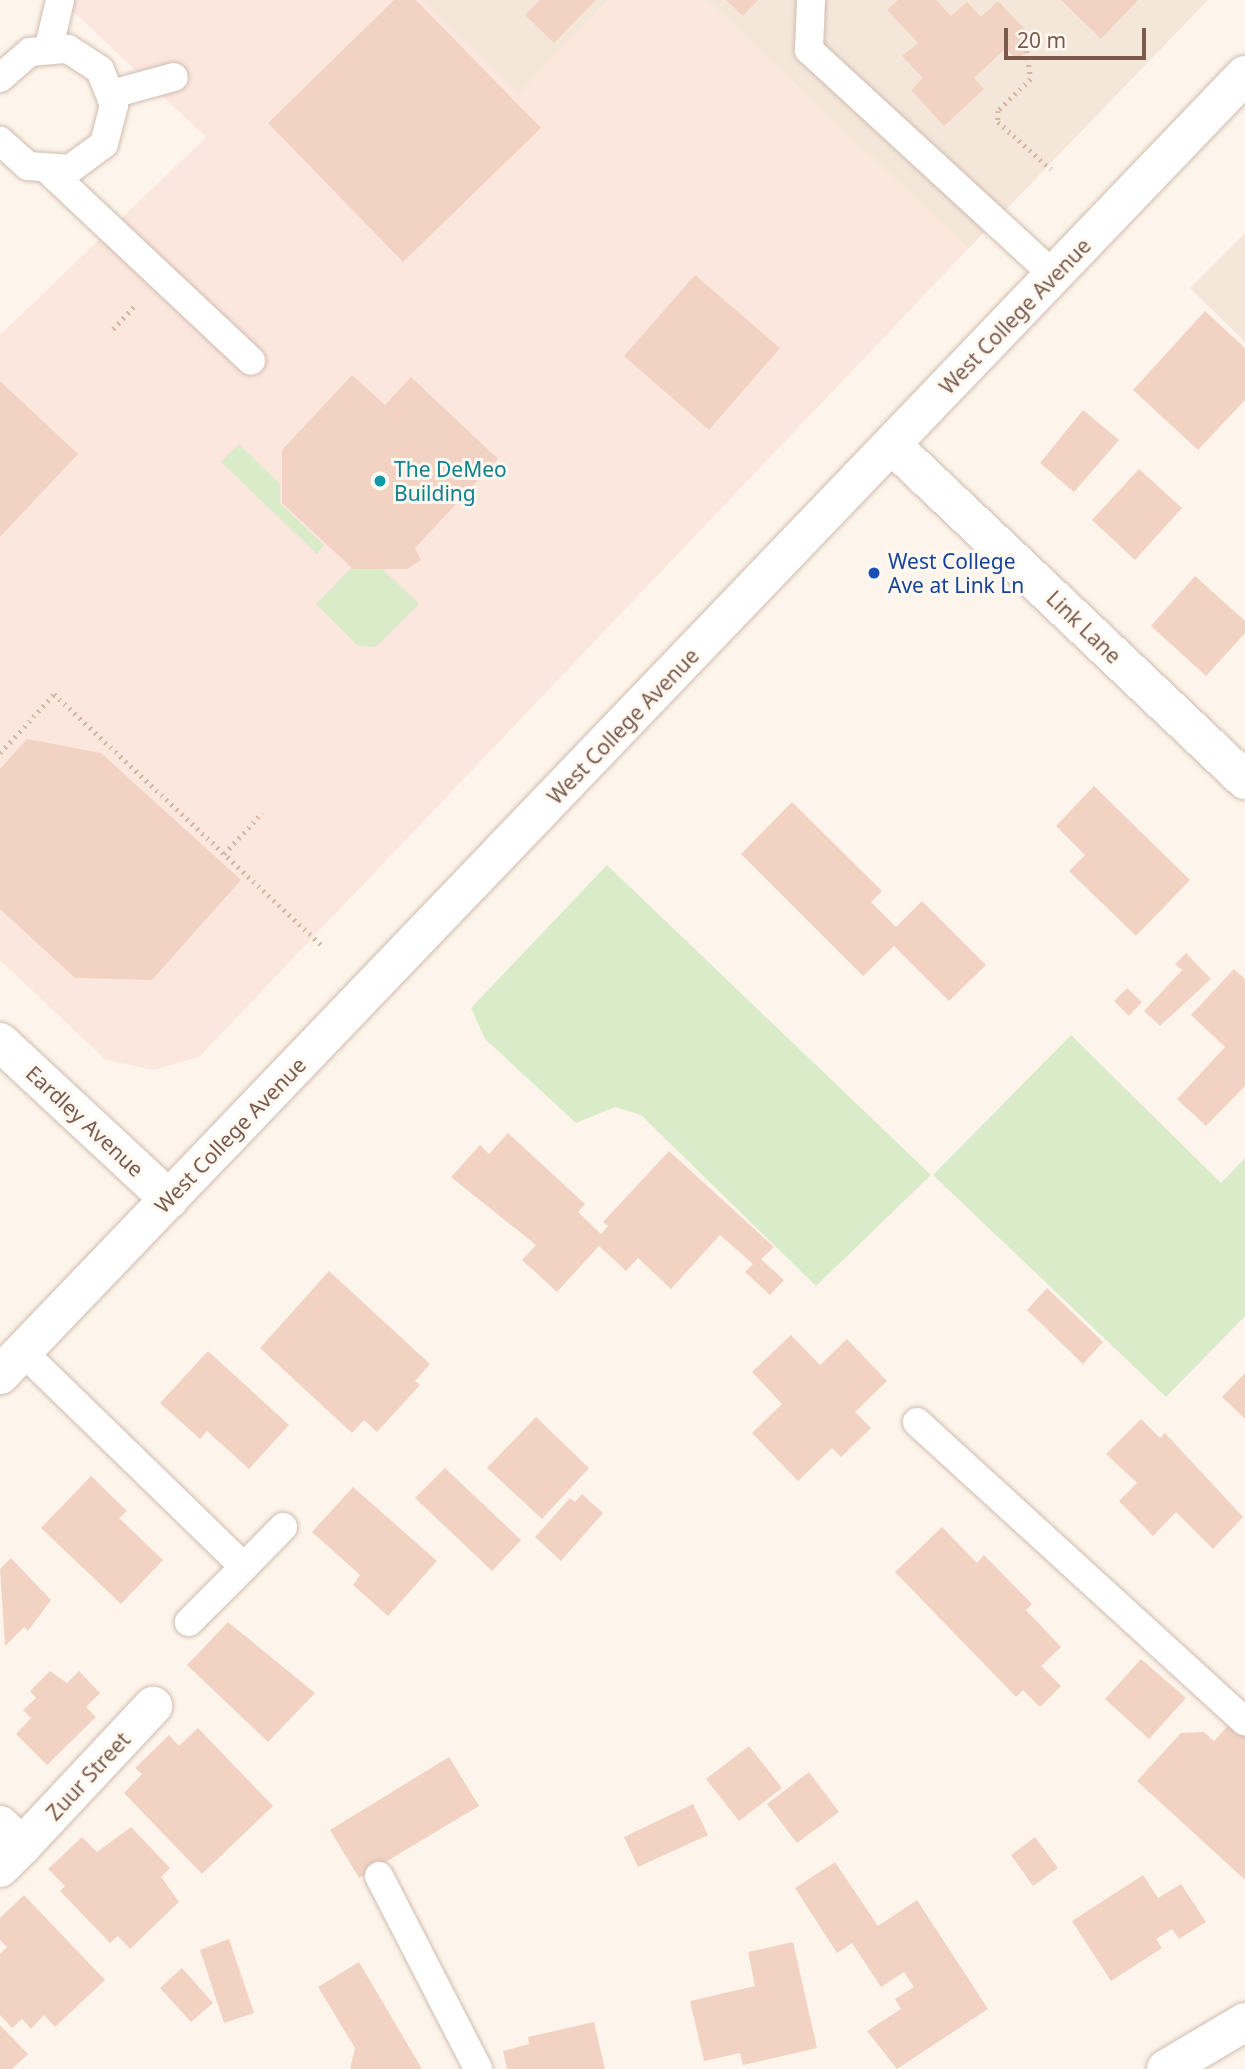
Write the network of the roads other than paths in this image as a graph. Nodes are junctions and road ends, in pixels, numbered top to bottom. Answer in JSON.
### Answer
{"nodes":[{"id":1,"x":60,"y":0,"type":"edge"},
{"id":2,"x":811,"y":0,"type":"edge"},
{"id":3,"x":49,"y":47,"type":"junction"},
{"id":4,"x":1245,"y":75,"type":"edge"},
{"id":5,"x":174,"y":77,"type":"dead end"},
{"id":6,"x":0,"y":78,"type":"edge"},
{"id":7,"x":112,"y":94,"type":"junction"},
{"id":8,"x":0,"y":141,"type":"edge"},
{"id":9,"x":49,"y":171,"type":"junction"},
{"id":10,"x":1054,"y":275,"type":"junction"},
{"id":11,"x":251,"y":361,"type":"dead end"},
{"id":12,"x":892,"y":445,"type":"junction"},
{"id":13,"x":1245,"y":780,"type":"edge"},
{"id":14,"x":0,"y":1042,"type":"edge"},
{"id":15,"x":169,"y":1199,"type":"junction"},
{"id":16,"x":11,"y":1364,"type":"edge"},
{"id":17,"x":917,"y":1422,"type":"dead end"},
{"id":18,"x":283,"y":1527,"type":"dead end"},
{"id":19,"x":244,"y":1567,"type":"junction"},
{"id":20,"x":189,"y":1622,"type":"dead end"},
{"id":21,"x":153,"y":1706,"type":"dead end"},
{"id":22,"x":1245,"y":1721,"type":"edge"},
{"id":23,"x":7,"y":1846,"type":"edge"},
{"id":24,"x":379,"y":1876,"type":"dead end"},
{"id":25,"x":1245,"y":2022,"type":"edge"},
{"id":26,"x":478,"y":2069,"type":"edge"},
{"id":27,"x":1166,"y":2069,"type":"edge"}],
"edges":[{"from":1,"to":3,"type":"lane"},
{"from":2,"to":10,"type":"lane"},
{"from":3,"to":6,"type":"lane"},
{"from":3,"to":7,"type":"lane"},
{"from":4,"to":10,"type":"main road","name":"West College Avenue"},
{"from":5,"to":7,"type":"lane"},
{"from":7,"to":9,"type":"lane"},
{"from":8,"to":9,"type":"lane"},
{"from":9,"to":11,"type":"lane"},
{"from":10,"to":12,"type":"main road","name":"West College Avenue"},
{"from":12,"to":13,"type":"main road","name":"Link Lane"},
{"from":12,"to":15,"type":"main road","name":"West College Avenue"},
{"from":14,"to":15,"type":"main road","name":"Eardley Avenue"},
{"from":15,"to":16,"type":"main road","name":"West College Avenue"},
{"from":16,"to":19,"type":"lane"},
{"from":17,"to":22,"type":"lane"},
{"from":18,"to":19,"type":"lane"},
{"from":19,"to":20,"type":"lane"},
{"from":21,"to":23,"type":"main road","name":"Zuur Street"},
{"from":24,"to":26,"type":"lane"},
{"from":25,"to":27,"type":"main road"}]}
